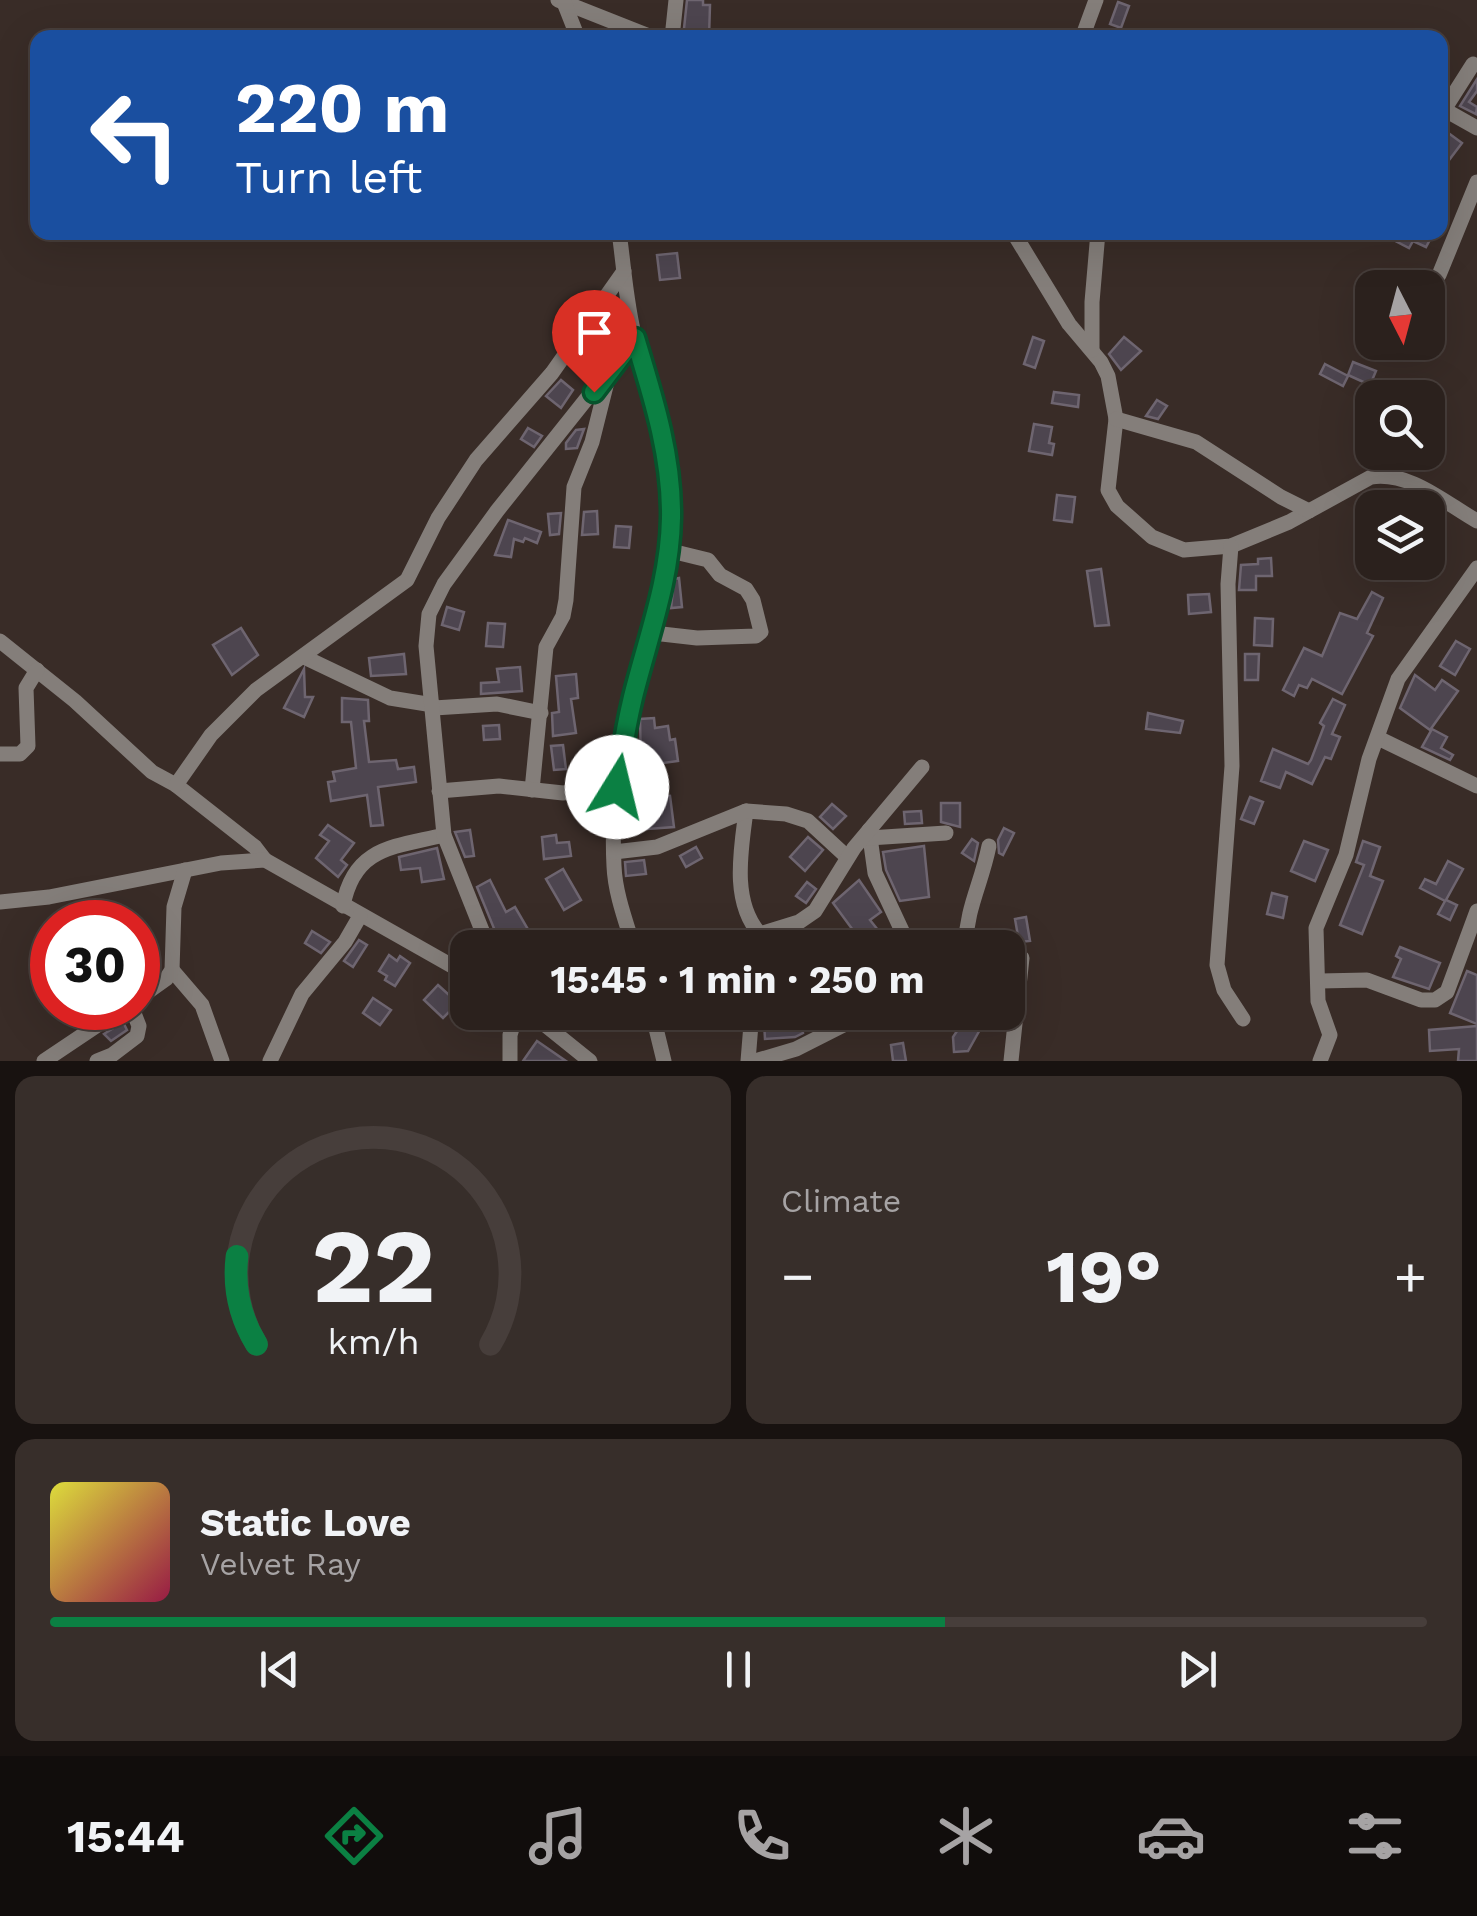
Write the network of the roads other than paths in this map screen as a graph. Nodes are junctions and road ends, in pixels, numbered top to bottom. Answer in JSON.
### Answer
{"nodes":[{"id":1,"x":676,"y":0,"type":"edge"},
{"id":2,"x":1096,"y":0,"type":"edge"},
{"id":3,"x":561,"y":1,"type":"edge"},
{"id":4,"x":574,"y":30,"type":"edge"},
{"id":5,"x":634,"y":30,"type":"edge"},
{"id":6,"x":673,"y":30,"type":"edge"},
{"id":7,"x":1085,"y":30,"type":"edge"},
{"id":8,"x":1473,"y":64,"type":"dead end"},
{"id":9,"x":1448,"y":105,"type":"edge"},
{"id":10,"x":1448,"y":115,"type":"edge"},
{"id":11,"x":1477,"y":128,"type":"edge"},
{"id":12,"x":1477,"y":182,"type":"edge"},
{"id":13,"x":620,"y":240,"type":"edge"},
{"id":14,"x":1018,"y":240,"type":"edge"},
{"id":15,"x":1097,"y":240,"type":"edge"},
{"id":16,"x":1442,"y":270,"type":"edge"},
{"id":17,"x":624,"y":271,"type":"junction"},
{"id":18,"x":635,"y":338,"type":"junction"},
{"id":19,"x":1092,"y":350,"type":"junction"},
{"id":20,"x":609,"y":374,"type":"junction"},
{"id":21,"x":1116,"y":418,"type":"junction"},
{"id":22,"x":1310,"y":511,"type":"junction"},
{"id":23,"x":1477,"y":521,"type":"edge"},
{"id":24,"x":1231,"y":546,"type":"junction"},
{"id":25,"x":667,"y":550,"type":"junction"},
{"id":26,"x":1477,"y":568,"type":"edge"},
{"id":27,"x":653,"y":633,"type":"junction"},
{"id":28,"x":0,"y":641,"type":"edge"},
{"id":29,"x":304,"y":657,"type":"junction"},
{"id":30,"x":37,"y":670,"type":"junction"},
{"id":31,"x":434,"y":707,"type":"junction"},
{"id":32,"x":541,"y":713,"type":"junction"},
{"id":33,"x":1378,"y":738,"type":"junction"},
{"id":34,"x":0,"y":754,"type":"edge"},
{"id":35,"x":922,"y":767,"type":"dead end"},
{"id":36,"x":176,"y":785,"type":"junction"},
{"id":37,"x":1477,"y":786,"type":"edge"},
{"id":38,"x":617,"y":787,"type":"junction"},
{"id":39,"x":532,"y":790,"type":"junction"},
{"id":40,"x":439,"y":791,"type":"junction"},
{"id":41,"x":746,"y":811,"type":"junction"},
{"id":42,"x":946,"y":833,"type":"dead end"},
{"id":43,"x":869,"y":834,"type":"junction"},
{"id":44,"x":444,"y":835,"type":"junction"},
{"id":45,"x":989,"y":846,"type":"dead end"},
{"id":46,"x":614,"y":852,"type":"junction"},
{"id":47,"x":847,"y":858,"type":"junction"},
{"id":48,"x":265,"y":860,"type":"junction"},
{"id":49,"x":185,"y":870,"type":"junction"},
{"id":50,"x":0,"y":902,"type":"edge"},
{"id":51,"x":343,"y":906,"type":"junction"},
{"id":52,"x":1477,"y":911,"type":"edge"},
{"id":53,"x":360,"y":916,"type":"junction"},
{"id":54,"x":482,"y":930,"type":"edge"},
{"id":55,"x":629,"y":930,"type":"edge"},
{"id":56,"x":753,"y":930,"type":"edge"},
{"id":57,"x":782,"y":930,"type":"edge"},
{"id":58,"x":902,"y":930,"type":"edge"},
{"id":59,"x":967,"y":930,"type":"edge"},
{"id":60,"x":450,"y":965,"type":"edge"},
{"id":61,"x":172,"y":970,"type":"junction"},
{"id":62,"x":1320,"y":981,"type":"junction"},
{"id":63,"x":160,"y":983,"type":"edge"},
{"id":64,"x":1244,"y":1019,"type":"dead end"},
{"id":65,"x":90,"y":1030,"type":"edge"},
{"id":66,"x":138,"y":1030,"type":"edge"},
{"id":67,"x":512,"y":1030,"type":"edge"},
{"id":68,"x":551,"y":1030,"type":"edge"},
{"id":69,"x":656,"y":1030,"type":"edge"},
{"id":70,"x":752,"y":1030,"type":"edge"},
{"id":71,"x":833,"y":1030,"type":"edge"},
{"id":72,"x":1011,"y":1030,"type":"edge"},
{"id":73,"x":44,"y":1061,"type":"edge"},
{"id":74,"x":97,"y":1061,"type":"edge"},
{"id":75,"x":222,"y":1061,"type":"edge"},
{"id":76,"x":270,"y":1061,"type":"edge"},
{"id":77,"x":510,"y":1061,"type":"edge"},
{"id":78,"x":590,"y":1061,"type":"edge"},
{"id":79,"x":664,"y":1061,"type":"edge"},
{"id":80,"x":752,"y":1061,"type":"edge"},
{"id":81,"x":1011,"y":1061,"type":"edge"},
{"id":82,"x":1320,"y":1061,"type":"edge"}],
"edges":[{"from":1,"to":6,"type":"street"},
{"from":2,"to":7,"type":"street"},
{"from":3,"to":4,"type":"street"},
{"from":3,"to":5,"type":"street"},
{"from":8,"to":9,"type":"street"},
{"from":10,"to":11,"type":"street"},
{"from":12,"to":16,"type":"street"},
{"from":13,"to":17,"type":"street"},
{"from":14,"to":19,"type":"street"},
{"from":15,"to":19,"type":"street"},
{"from":17,"to":18,"type":"street"},
{"from":17,"to":29,"type":"street"},
{"from":18,"to":20,"type":"street"},
{"from":18,"to":25,"type":"street"},
{"from":19,"to":21,"type":"street"},
{"from":20,"to":31,"type":"street"},
{"from":20,"to":32,"type":"street"},
{"from":21,"to":22,"type":"street"},
{"from":21,"to":24,"type":"street"},
{"from":22,"to":23,"type":"street"},
{"from":22,"to":24,"type":"street"},
{"from":24,"to":64,"type":"street"},
{"from":25,"to":27,"type":"street"},
{"from":25,"to":27,"type":"street"},
{"from":26,"to":33,"type":"street"},
{"from":27,"to":38,"type":"street"},
{"from":28,"to":30,"type":"street"},
{"from":29,"to":31,"type":"street"},
{"from":29,"to":36,"type":"street"},
{"from":30,"to":34,"type":"street"},
{"from":30,"to":36,"type":"street"},
{"from":31,"to":32,"type":"street"},
{"from":31,"to":40,"type":"street"},
{"from":32,"to":39,"type":"street"},
{"from":33,"to":37,"type":"street"},
{"from":33,"to":62,"type":"street"},
{"from":35,"to":43,"type":"street"},
{"from":36,"to":48,"type":"street"},
{"from":38,"to":39,"type":"street"},
{"from":38,"to":46,"type":"street"},
{"from":39,"to":40,"type":"street"},
{"from":40,"to":44,"type":"street"},
{"from":41,"to":46,"type":"street"},
{"from":41,"to":47,"type":"street"},
{"from":41,"to":56,"type":"street"},
{"from":42,"to":43,"type":"street"},
{"from":43,"to":47,"type":"street"},
{"from":43,"to":58,"type":"street"},
{"from":44,"to":51,"type":"street"},
{"from":44,"to":54,"type":"street"},
{"from":45,"to":59,"type":"street"},
{"from":46,"to":55,"type":"street"},
{"from":47,"to":57,"type":"street"},
{"from":48,"to":49,"type":"street"},
{"from":48,"to":51,"type":"street"},
{"from":49,"to":50,"type":"street"},
{"from":49,"to":61,"type":"street"},
{"from":51,"to":53,"type":"street"},
{"from":52,"to":62,"type":"street"},
{"from":53,"to":60,"type":"street"},
{"from":53,"to":76,"type":"street"},
{"from":61,"to":63,"type":"street"},
{"from":61,"to":75,"type":"street"},
{"from":62,"to":82,"type":"street"},
{"from":65,"to":73,"type":"street"},
{"from":66,"to":74,"type":"street"},
{"from":67,"to":77,"type":"street"},
{"from":68,"to":78,"type":"street"},
{"from":69,"to":79,"type":"street"},
{"from":70,"to":80,"type":"street"},
{"from":71,"to":80,"type":"street"},
{"from":72,"to":81,"type":"street"}]}
